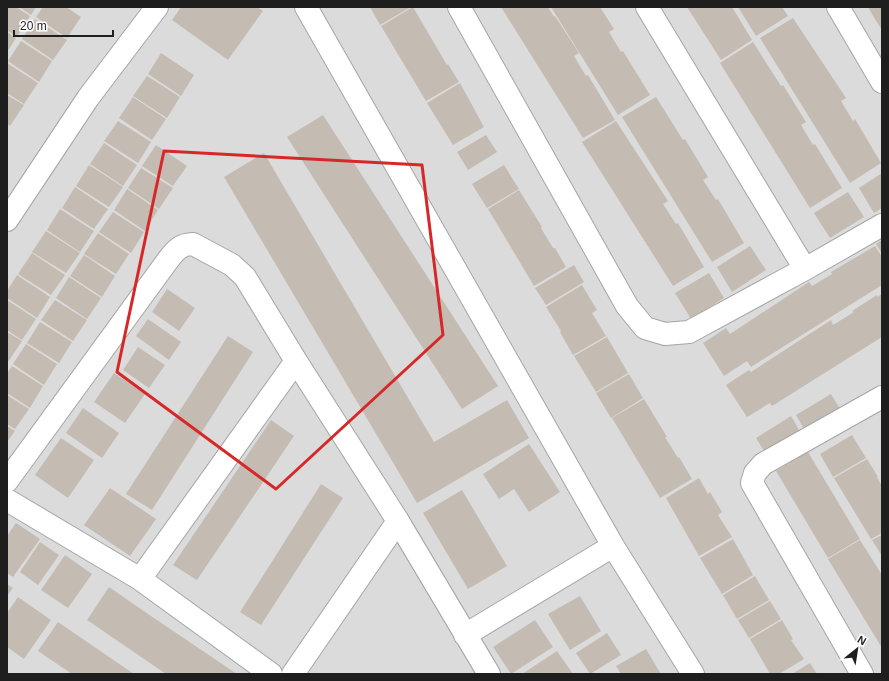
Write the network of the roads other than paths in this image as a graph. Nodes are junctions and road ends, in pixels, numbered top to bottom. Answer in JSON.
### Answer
{"nodes":[{"id":1,"x":157,"y":7,"type":"edge"},
{"id":2,"x":306,"y":7,"type":"edge"},
{"id":3,"x":459,"y":7,"type":"edge"},
{"id":4,"x":647,"y":7,"type":"edge"},
{"id":5,"x":838,"y":7,"type":"edge"},
{"id":6,"x":882,"y":82,"type":"edge"},
{"id":7,"x":7,"y":220,"type":"edge"},
{"id":8,"x":882,"y":225,"type":"edge"},
{"id":9,"x":805,"y":269,"type":"junction"},
{"id":10,"x":296,"y":361,"type":"junction"},
{"id":11,"x":881,"y":401,"type":"edge"},
{"id":12,"x":7,"y":481,"type":"edge"},
{"id":13,"x":7,"y":500,"type":"edge"},
{"id":14,"x":398,"y":521,"type":"junction"},
{"id":15,"x":613,"y":546,"type":"junction"},
{"id":16,"x":140,"y":579,"type":"junction"},
{"id":17,"x":465,"y":634,"type":"junction"},
{"id":18,"x":271,"y":674,"type":"edge"},
{"id":19,"x":293,"y":674,"type":"edge"},
{"id":20,"x":489,"y":674,"type":"edge"},
{"id":21,"x":693,"y":674,"type":"edge"},
{"id":22,"x":862,"y":674,"type":"edge"}],
"edges":[{"from":1,"to":7,"type":"street"},
{"from":2,"to":15,"type":"street"},
{"from":3,"to":9,"type":"street"},
{"from":4,"to":9,"type":"street"},
{"from":5,"to":6,"type":"street"},
{"from":8,"to":9,"type":"street"},
{"from":10,"to":12,"type":"street"},
{"from":10,"to":14,"type":"street"},
{"from":10,"to":16,"type":"street"},
{"from":11,"to":22,"type":"street"},
{"from":13,"to":16,"type":"street"},
{"from":14,"to":17,"type":"street"},
{"from":14,"to":19,"type":"street"},
{"from":15,"to":17,"type":"street"},
{"from":15,"to":21,"type":"street"},
{"from":16,"to":18,"type":"street"},
{"from":17,"to":20,"type":"street"}]}
